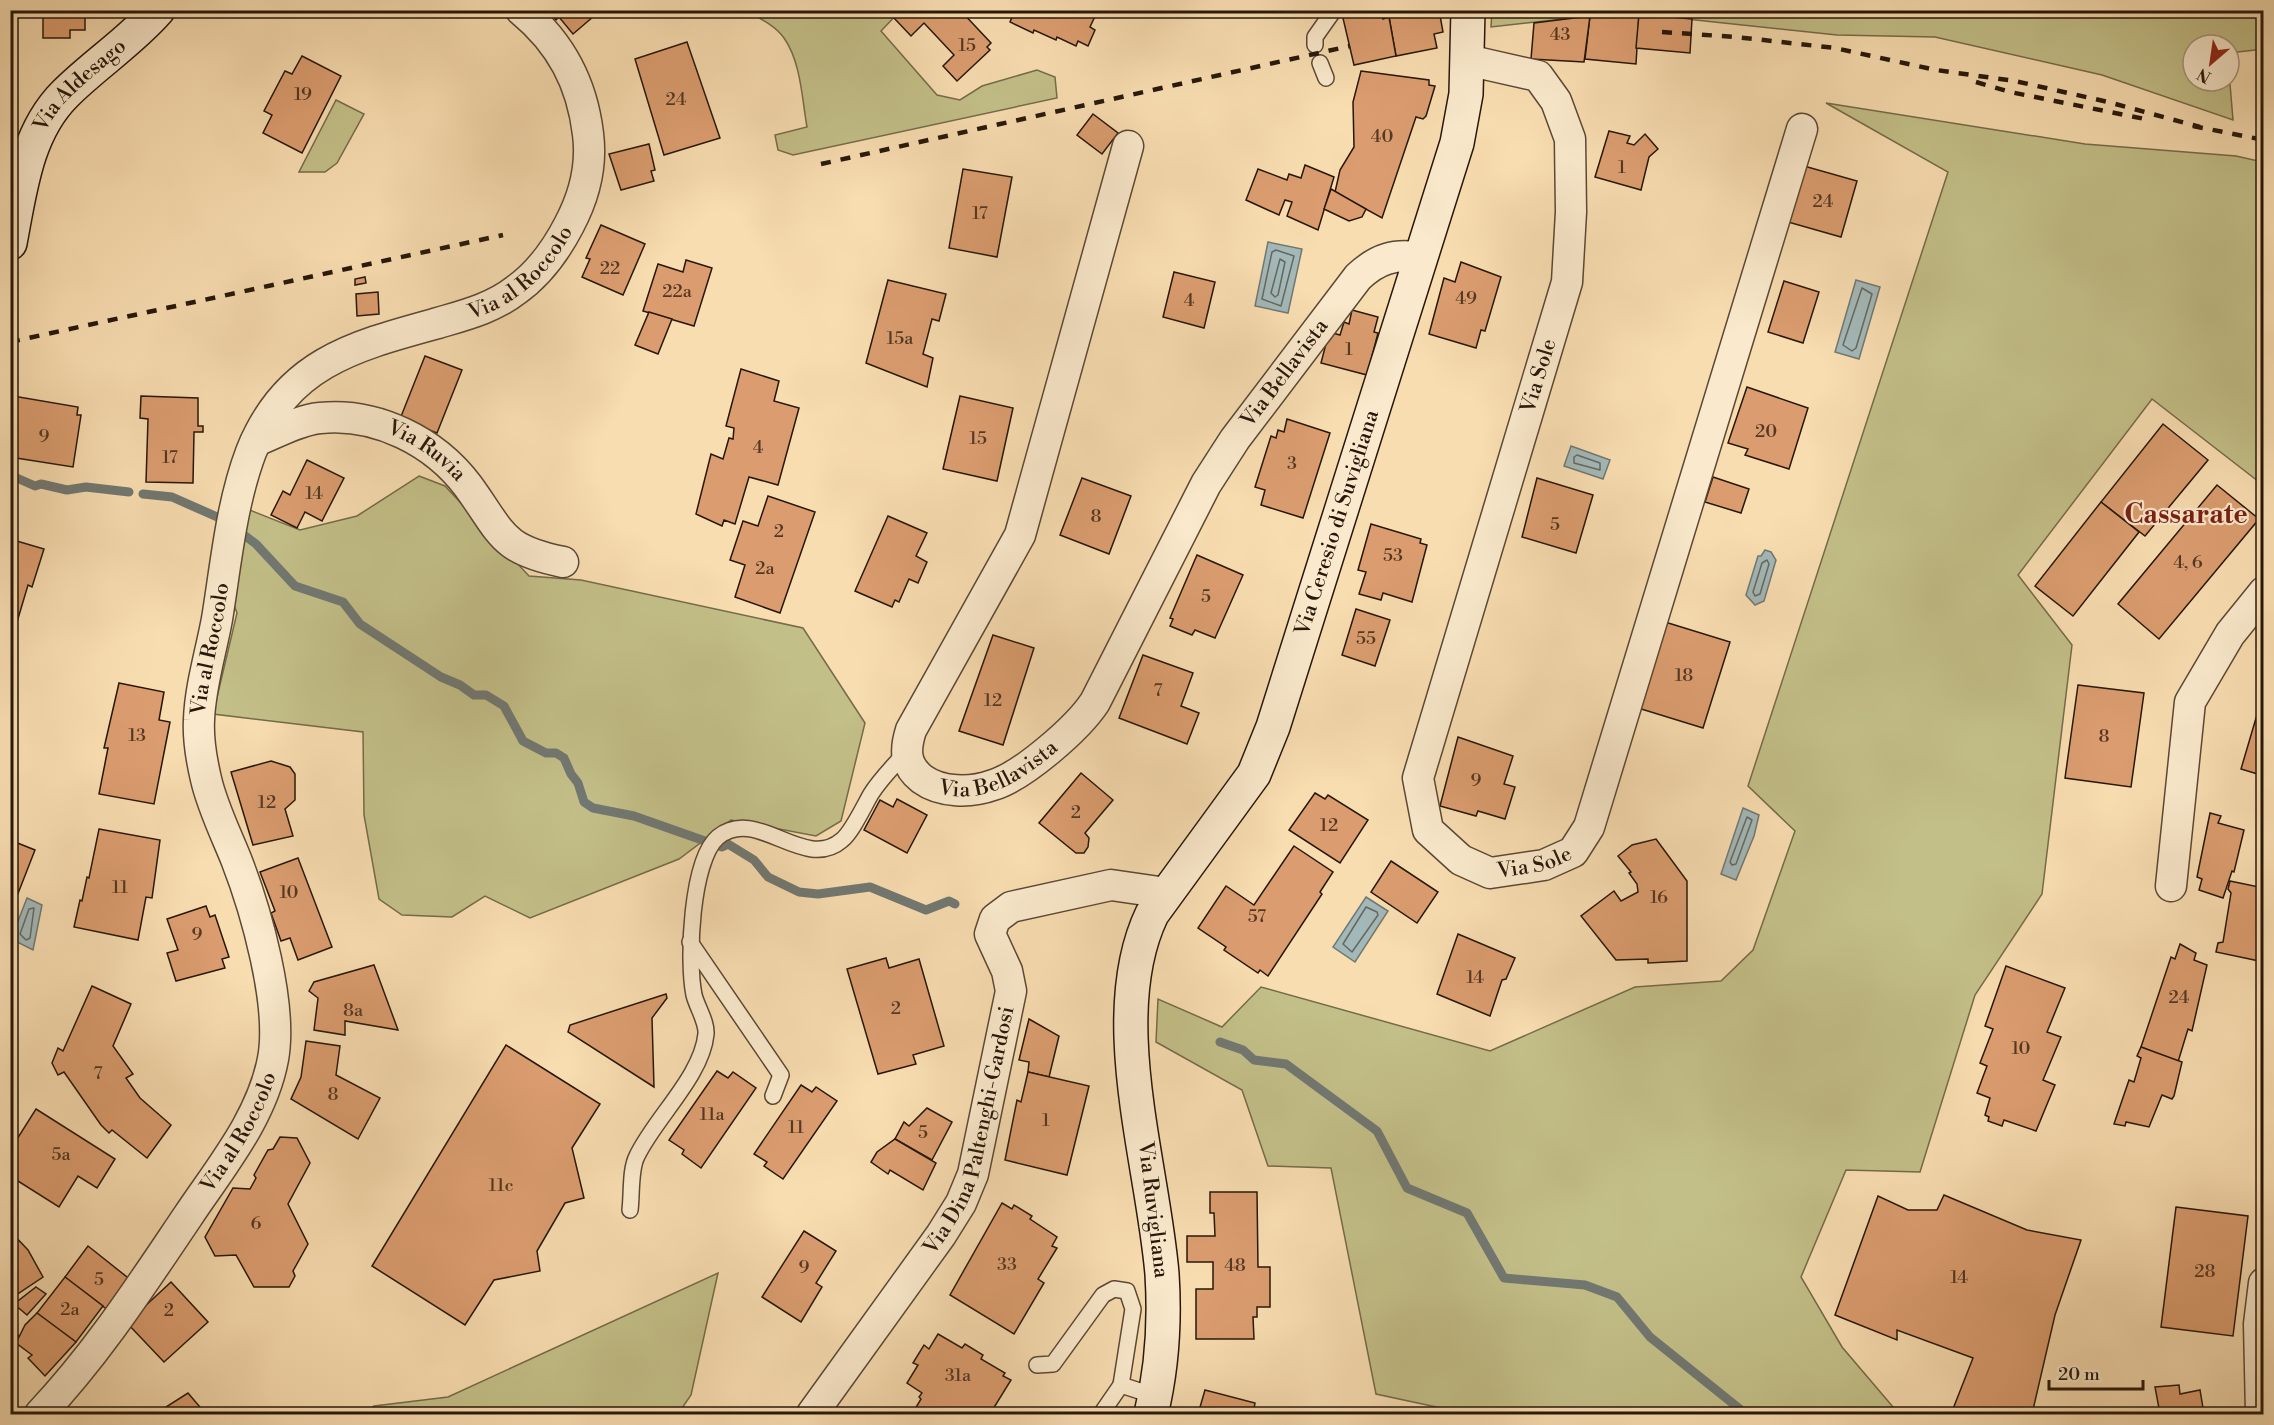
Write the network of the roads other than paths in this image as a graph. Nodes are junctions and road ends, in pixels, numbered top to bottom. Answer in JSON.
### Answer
{"nodes":[{"id":1,"x":158,"y":10,"type":"edge"},
{"id":2,"x":521,"y":10,"type":"edge"},
{"id":3,"x":1334,"y":10,"type":"edge"},
{"id":4,"x":1468,"y":10,"type":"edge"},
{"id":5,"x":1315,"y":45,"type":"dead end"},
{"id":6,"x":1467,"y":60,"type":"junction"},
{"id":7,"x":1802,"y":129,"type":"dead end"},
{"id":8,"x":1128,"y":146,"type":"dead end"},
{"id":9,"x":10,"y":243,"type":"edge"},
{"id":10,"x":1421,"y":258,"type":"junction"},
{"id":11,"x":256,"y":441,"type":"junction"},
{"id":12,"x":563,"y":562,"type":"dead end"},
{"id":13,"x":2264,"y":592,"type":"edge"},
{"id":14,"x":906,"y":752,"type":"junction"},
{"id":15,"x":2171,"y":886,"type":"dead end"},
{"id":16,"x":1166,"y":893,"type":"junction"},
{"id":17,"x":690,"y":942,"type":"junction"},
{"id":18,"x":1130,"y":1005,"type":"joint"},
{"id":19,"x":773,"y":1096,"type":"dead end"},
{"id":20,"x":630,"y":1210,"type":"dead end"},
{"id":21,"x":2264,"y":1283,"type":"edge"},
{"id":22,"x":1037,"y":1365,"type":"dead end"},
{"id":23,"x":1120,"y":1385,"type":"junction"},
{"id":24,"x":1153,"y":1405,"type":"edge"},
{"id":25,"x":40,"y":1414,"type":"edge"},
{"id":26,"x":812,"y":1414,"type":"edge"},
{"id":27,"x":1101,"y":1414,"type":"edge"},
{"id":28,"x":2261,"y":1414,"type":"edge"}],
"edges":[{"from":1,"to":9,"type":"main road","name":"Via Aldesago"},
{"from":2,"to":11,"type":"street","name":"Via al Roccolo"},
{"from":3,"to":5,"type":"lane"},
{"from":4,"to":6,"type":"main road","name":"Via Ceresio di Suvigliana"},
{"from":6,"to":7,"type":"street","name":"Via Sole"},
{"from":6,"to":10,"type":"main road","name":"Via Ceresio di Suvigliana"},
{"from":8,"to":14,"type":"street","name":"Via Bellavista"},
{"from":10,"to":14,"type":"street","name":"Via Bellavista"},
{"from":10,"to":16,"type":"main road","name":"Via Ceresio di Suvigliana"},
{"from":11,"to":12,"type":"street","name":"Via Ruvia"},
{"from":11,"to":25,"type":"street","name":"Via al Roccolo"},
{"from":13,"to":15,"type":"street"},
{"from":14,"to":17,"type":"lane"},
{"from":16,"to":18,"type":"main road","name":"Via Ceresio di Suvigliana"},
{"from":16,"to":26,"type":"street","name":"Via Dina Paltenghi-Gardosi"},
{"from":17,"to":19,"type":"lane"},
{"from":17,"to":20,"type":"lane"},
{"from":18,"to":24,"type":"main road","name":"Via Ruvigliana"},
{"from":21,"to":28,"type":"street"},
{"from":22,"to":23,"type":"lane"},
{"from":23,"to":24,"type":"lane"},
{"from":23,"to":27,"type":"lane"}]}
